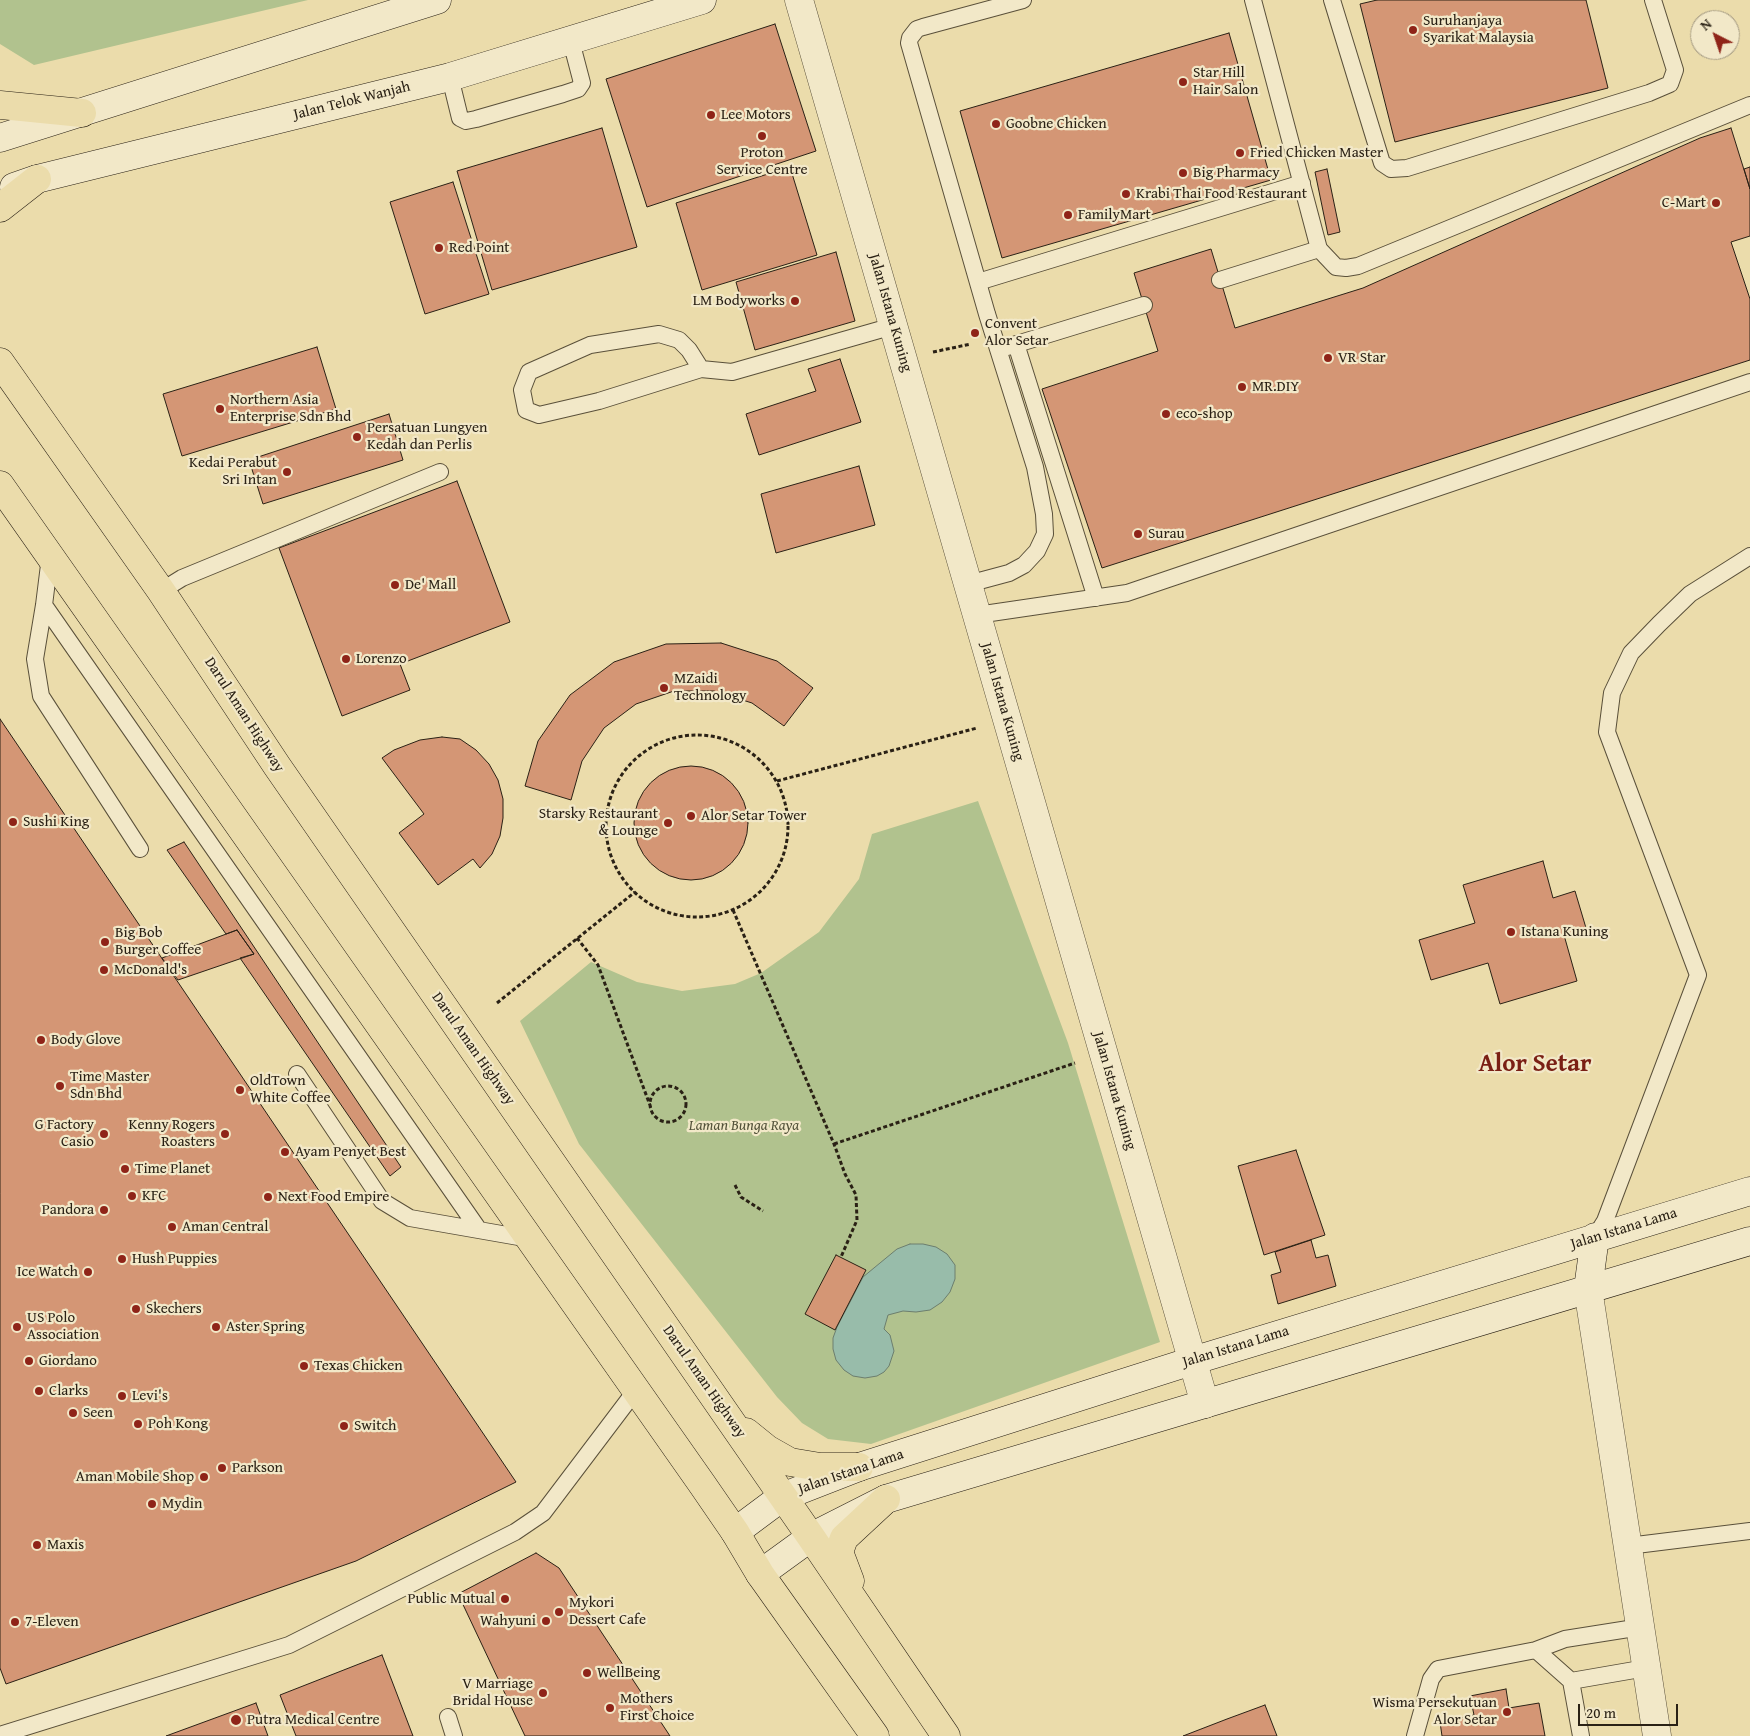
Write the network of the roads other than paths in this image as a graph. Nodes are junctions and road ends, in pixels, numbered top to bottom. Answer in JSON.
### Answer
{"nodes":[{"id":1,"x":437,"y":0,"type":"edge"},
{"id":2,"x":702,"y":0,"type":"edge"},
{"id":3,"x":799,"y":0,"type":"edge"},
{"id":4,"x":1023,"y":0,"type":"edge"},
{"id":5,"x":1253,"y":0,"type":"edge"},
{"id":6,"x":1332,"y":0,"type":"edge"},
{"id":7,"x":1653,"y":0,"type":"edge"},
{"id":8,"x":571,"y":41,"type":"junction"},
{"id":9,"x":450,"y":77,"type":"junction"},
{"id":10,"x":0,"y":105,"type":"edge"},
{"id":11,"x":1750,"y":105,"type":"edge"},
{"id":12,"x":82,"y":113,"type":"junction"},
{"id":13,"x":0,"y":138,"type":"edge"},
{"id":14,"x":37,"y":179,"type":"junction"},
{"id":15,"x":1302,"y":183,"type":"junction"},
{"id":16,"x":0,"y":191,"type":"edge"},
{"id":17,"x":0,"y":208,"type":"edge"},
{"id":18,"x":1319,"y":249,"type":"junction"},
{"id":19,"x":1220,"y":280,"type":"dead end"},
{"id":20,"x":978,"y":282,"type":"junction"},
{"id":21,"x":1144,"y":305,"type":"dead end"},
{"id":22,"x":893,"y":326,"type":"junction"},
{"id":23,"x":1016,"y":344,"type":"junction"},
{"id":24,"x":997,"y":350,"type":"junction"},
{"id":25,"x":0,"y":362,"type":"edge"},
{"id":26,"x":701,"y":369,"type":"junction"},
{"id":27,"x":1750,"y":382,"type":"edge"},
{"id":28,"x":440,"y":472,"type":"dead end"},
{"id":29,"x":0,"y":485,"type":"edge"},
{"id":30,"x":1750,"y":556,"type":"edge"},
{"id":31,"x":50,"y":557,"type":"junction"},
{"id":32,"x":968,"y":584,"type":"junction"},
{"id":33,"x":162,"y":591,"type":"junction"},
{"id":34,"x":1096,"y":598,"type":"junction"},
{"id":35,"x":44,"y":606,"type":"junction"},
{"id":36,"x":977,"y":615,"type":"junction"},
{"id":37,"x":140,"y":849,"type":"dead end"},
{"id":38,"x":297,"y":1074,"type":"dead end"},
{"id":39,"x":1750,"y":1191,"type":"edge"},
{"id":40,"x":480,"y":1230,"type":"junction"},
{"id":41,"x":1596,"y":1237,"type":"junction"},
{"id":42,"x":530,"y":1239,"type":"junction"},
{"id":43,"x":1750,"y":1241,"type":"edge"},
{"id":44,"x":1588,"y":1289,"type":"junction"},
{"id":45,"x":1192,"y":1361,"type":"junction"},
{"id":46,"x":636,"y":1390,"type":"junction"},
{"id":47,"x":1205,"y":1404,"type":"junction"},
{"id":48,"x":729,"y":1419,"type":"junction"},
{"id":49,"x":859,"y":1467,"type":"junction"},
{"id":50,"x":782,"y":1497,"type":"junction"},
{"id":51,"x":886,"y":1499,"type":"junction"},
{"id":52,"x":1750,"y":1531,"type":"edge"},
{"id":53,"x":735,"y":1532,"type":"junction"},
{"id":54,"x":811,"y":1537,"type":"junction"},
{"id":55,"x":1628,"y":1546,"type":"junction"},
{"id":56,"x":760,"y":1574,"type":"junction"},
{"id":57,"x":1641,"y":1627,"type":"junction"},
{"id":58,"x":1536,"y":1650,"type":"junction"},
{"id":59,"x":890,"y":1654,"type":"junction"},
{"id":60,"x":1646,"y":1668,"type":"junction"},
{"id":61,"x":1571,"y":1681,"type":"junction"},
{"id":62,"x":448,"y":1717,"type":"dead end"},
{"id":63,"x":0,"y":1735,"type":"edge"},
{"id":64,"x":454,"y":1736,"type":"edge"},
{"id":65,"x":875,"y":1736,"type":"edge"},
{"id":66,"x":946,"y":1736,"type":"edge"},
{"id":67,"x":1415,"y":1736,"type":"edge"},
{"id":68,"x":1581,"y":1736,"type":"edge"},
{"id":69,"x":1657,"y":1736,"type":"edge"}],
"edges":[{"from":1,"to":12,"type":"street"},
{"from":2,"to":8,"type":"street","name":"Jalan Telok Wanjah"},
{"from":3,"to":22,"type":"street","name":"Jalan Istana Kuning"},
{"from":4,"to":20,"type":"lane"},
{"from":5,"to":15,"type":"lane"},
{"from":6,"to":7,"type":"lane"},
{"from":8,"to":9,"type":"street","name":"Jalan Telok Wanjah"},
{"from":8,"to":9,"type":"lane"},
{"from":9,"to":14,"type":"street","name":"Jalan Telok Wanjah"},
{"from":10,"to":12,"type":"main road"},
{"from":11,"to":18,"type":"lane"},
{"from":12,"to":13,"type":"street"},
{"from":14,"to":16,"type":"street","name":"Jalan Telok Wanjah"},
{"from":14,"to":17,"type":"main road"},
{"from":15,"to":18,"type":"lane"},
{"from":15,"to":20,"type":"lane"},
{"from":18,"to":19,"type":"lane"},
{"from":20,"to":24,"type":"lane"},
{"from":21,"to":23,"type":"lane"},
{"from":22,"to":26,"type":"lane"},
{"from":22,"to":32,"type":"street","name":"Jalan Istana Kuning"},
{"from":23,"to":24,"type":"lane"},
{"from":23,"to":34,"type":"lane"},
{"from":24,"to":32,"type":"lane"},
{"from":25,"to":33,"type":"main road","name":"Darul Aman Highway"},
{"from":26,"to":26,"type":"lane"},
{"from":27,"to":34,"type":"lane"},
{"from":28,"to":33,"type":"lane"},
{"from":29,"to":31,"type":"main road"},
{"from":30,"to":41,"type":"lane"},
{"from":31,"to":35,"type":"lane"},
{"from":31,"to":42,"type":"main road"},
{"from":32,"to":36,"type":"street","name":"Jalan Istana Kuning"},
{"from":33,"to":48,"type":"main road","name":"Darul Aman Highway"},
{"from":34,"to":36,"type":"lane"},
{"from":35,"to":37,"type":"lane"},
{"from":35,"to":40,"type":"lane"},
{"from":36,"to":45,"type":"street","name":"Jalan Istana Kuning"},
{"from":38,"to":40,"type":"lane"},
{"from":39,"to":41,"type":"street","name":"Jalan Istana Lama"},
{"from":40,"to":42,"type":"lane"},
{"from":41,"to":44,"type":"street"},
{"from":41,"to":45,"type":"street","name":"Jalan Istana Lama"},
{"from":42,"to":46,"type":"main road"},
{"from":43,"to":44,"type":"street"},
{"from":44,"to":47,"type":"street"},
{"from":44,"to":55,"type":"street"},
{"from":45,"to":47,"type":"street","name":"Jalan Istana Kuning"},
{"from":45,"to":49,"type":"street","name":"Jalan Istana Lama"},
{"from":46,"to":53,"type":"main road"},
{"from":46,"to":63,"type":"lane"},
{"from":47,"to":51,"type":"street"},
{"from":48,"to":49,"type":"main road"},
{"from":48,"to":50,"type":"main road","name":"Darul Aman Highway"},
{"from":49,"to":50,"type":"street","name":"Jalan Istana Lama"},
{"from":50,"to":53,"type":"street","name":"Jalan Istana Lama"},
{"from":50,"to":54,"type":"main road","name":"Darul Aman Highway"},
{"from":51,"to":54,"type":"street"},
{"from":51,"to":59,"type":"main road"},
{"from":52,"to":55,"type":"lane"},
{"from":53,"to":56,"type":"main road"},
{"from":54,"to":56,"type":"street"},
{"from":54,"to":59,"type":"main road","name":"Darul Aman Highway"},
{"from":55,"to":57,"type":"street"},
{"from":56,"to":65,"type":"main road"},
{"from":57,"to":58,"type":"lane"},
{"from":57,"to":60,"type":"street"},
{"from":58,"to":61,"type":"lane"},
{"from":58,"to":67,"type":"lane"},
{"from":59,"to":66,"type":"main road","name":"Darul Aman Highway"},
{"from":60,"to":61,"type":"lane"},
{"from":60,"to":69,"type":"street"},
{"from":61,"to":68,"type":"lane"},
{"from":62,"to":64,"type":"lane"}]}
